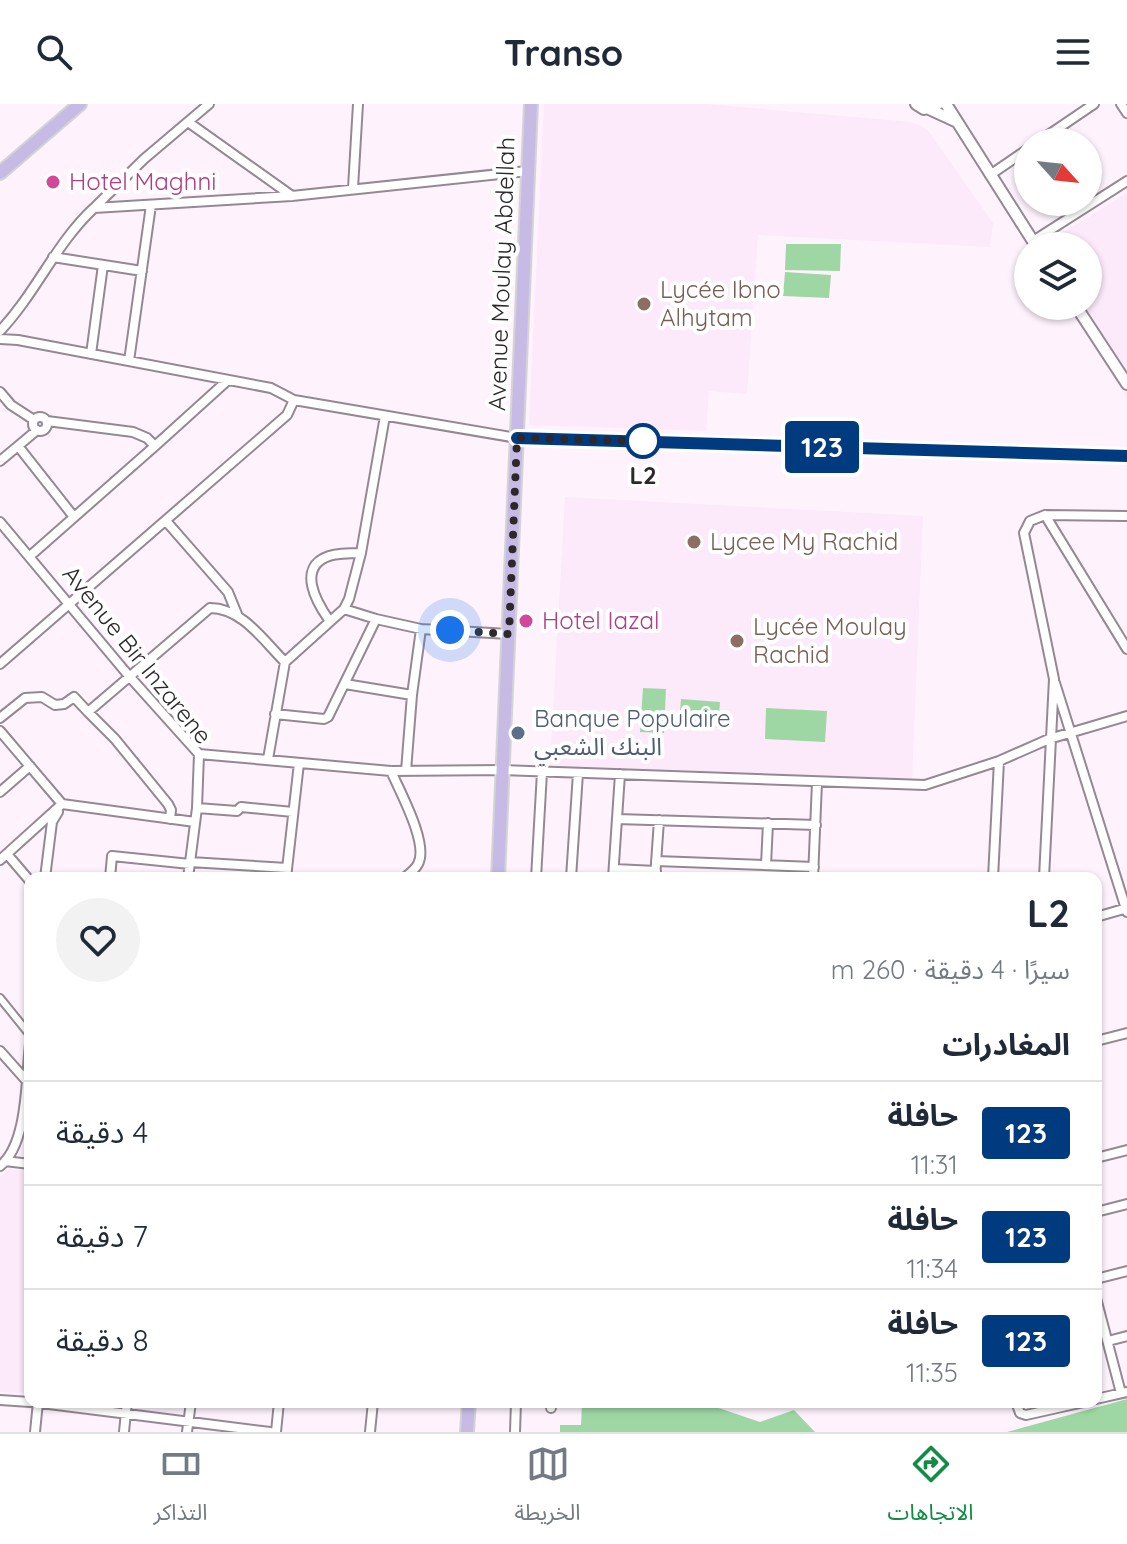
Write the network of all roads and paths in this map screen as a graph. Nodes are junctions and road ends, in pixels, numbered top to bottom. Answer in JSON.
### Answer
{"nodes":[{"id":1,"x":80,"y":104,"type":"edge"},
{"id":2,"x":209,"y":104,"type":"edge"},
{"id":3,"x":358,"y":104,"type":"edge"},
{"id":4,"x":531,"y":104,"type":"edge"},
{"id":5,"x":915,"y":104,"type":"edge"},
{"id":6,"x":1094,"y":104,"type":"edge"},
{"id":7,"x":1121,"y":104,"type":"edge"},
{"id":8,"x":933,"y":106,"type":"edge"},
{"id":9,"x":951,"y":106,"type":"edge"},
{"id":10,"x":1127,"y":113,"type":"edge"},
{"id":11,"x":955,"y":121,"type":"junction"},
{"id":12,"x":188,"y":122,"type":"junction"},
{"id":13,"x":1059,"y":128,"type":"edge"},
{"id":14,"x":1014,"y":159,"type":"edge"},
{"id":15,"x":528,"y":171,"type":"junction"},
{"id":16,"x":0,"y":173,"type":"edge"},
{"id":17,"x":990,"y":175,"type":"junction"},
{"id":18,"x":1127,"y":181,"type":"edge"},
{"id":19,"x":353,"y":188,"type":"junction"},
{"id":20,"x":292,"y":196,"type":"junction"},
{"id":21,"x":151,"y":205,"type":"junction"},
{"id":22,"x":94,"y":208,"type":"junction"},
{"id":23,"x":1026,"y":232,"type":"edge"},
{"id":24,"x":1052,"y":232,"type":"edge"},
{"id":25,"x":53,"y":257,"type":"junction"},
{"id":26,"x":103,"y":265,"type":"junction"},
{"id":27,"x":142,"y":271,"type":"junction"},
{"id":28,"x":1085,"y":320,"type":"edge"},
{"id":29,"x":0,"y":331,"type":"edge"},
{"id":30,"x":0,"y":339,"type":"edge"},
{"id":31,"x":91,"y":354,"type":"junction"},
{"id":32,"x":129,"y":361,"type":"junction"},
{"id":33,"x":228,"y":380,"type":"junction"},
{"id":34,"x":1127,"y":384,"type":"edge"},
{"id":35,"x":0,"y":392,"type":"edge"},
{"id":36,"x":294,"y":400,"type":"junction"},
{"id":37,"x":385,"y":416,"type":"junction"},
{"id":38,"x":34,"y":420,"type":"junction"},
{"id":39,"x":47,"y":421,"type":"junction"},
{"id":40,"x":37,"y":430,"type":"junction"},
{"id":41,"x":517,"y":438,"type":"junction"},
{"id":42,"x":18,"y":446,"type":"junction"},
{"id":43,"x":155,"y":446,"type":"junction"},
{"id":44,"x":1127,"y":456,"type":"edge"},
{"id":45,"x":0,"y":461,"type":"edge"},
{"id":46,"x":1045,"y":515,"type":"junction"},
{"id":47,"x":1127,"y":516,"type":"edge"},
{"id":48,"x":74,"y":517,"type":"junction"},
{"id":49,"x":166,"y":521,"type":"junction"},
{"id":50,"x":0,"y":522,"type":"edge"},
{"id":51,"x":361,"y":553,"type":"junction"},
{"id":52,"x":30,"y":556,"type":"junction"},
{"id":53,"x":70,"y":605,"type":"junction"},
{"id":54,"x":344,"y":609,"type":"junction"},
{"id":55,"x":237,"y":614,"type":"junction"},
{"id":56,"x":376,"y":619,"type":"junction"},
{"id":57,"x":329,"y":620,"type":"junction"},
{"id":58,"x":421,"y":629,"type":"junction"},
{"id":59,"x":509,"y":634,"type":"junction"},
{"id":60,"x":1127,"y":649,"type":"edge"},
{"id":61,"x":285,"y":662,"type":"junction"},
{"id":62,"x":0,"y":664,"type":"edge"},
{"id":63,"x":129,"y":676,"type":"junction"},
{"id":64,"x":1054,"y":679,"type":"junction"},
{"id":65,"x":345,"y":684,"type":"junction"},
{"id":66,"x":412,"y":695,"type":"junction"},
{"id":67,"x":88,"y":712,"type":"junction"},
{"id":68,"x":275,"y":714,"type":"junction"},
{"id":69,"x":1127,"y":716,"type":"edge"},
{"id":70,"x":0,"y":718,"type":"edge"},
{"id":71,"x":0,"y":731,"type":"edge"},
{"id":72,"x":1070,"y":732,"type":"junction"},
{"id":73,"x":1049,"y":739,"type":"junction"},
{"id":74,"x":199,"y":754,"type":"junction"},
{"id":75,"x":268,"y":759,"type":"junction"},
{"id":76,"x":999,"y":761,"type":"junction"},
{"id":77,"x":299,"y":763,"type":"junction"},
{"id":78,"x":30,"y":766,"type":"junction"},
{"id":79,"x":504,"y":770,"type":"junction"},
{"id":80,"x":391,"y":771,"type":"junction"},
{"id":81,"x":406,"y":771,"type":"junction"},
{"id":82,"x":542,"y":772,"type":"junction"},
{"id":83,"x":578,"y":773,"type":"junction"},
{"id":84,"x":620,"y":774,"type":"junction"},
{"id":85,"x":817,"y":782,"type":"junction"},
{"id":86,"x":0,"y":792,"type":"edge"},
{"id":87,"x":62,"y":804,"type":"junction"},
{"id":88,"x":197,"y":808,"type":"junction"},
{"id":89,"x":293,"y":812,"type":"junction"},
{"id":90,"x":170,"y":819,"type":"junction"},
{"id":91,"x":617,"y":819,"type":"junction"},
{"id":92,"x":659,"y":820,"type":"junction"},
{"id":93,"x":195,"y":822,"type":"junction"},
{"id":94,"x":768,"y":823,"type":"junction"},
{"id":95,"x":816,"y":825,"type":"junction"},
{"id":96,"x":3,"y":857,"type":"edge"},
{"id":97,"x":656,"y":861,"type":"junction"},
{"id":98,"x":190,"y":863,"type":"junction"},
{"id":99,"x":766,"y":865,"type":"junction"},
{"id":100,"x":814,"y":867,"type":"junction"},
{"id":101,"x":287,"y":868,"type":"junction"},
{"id":102,"x":46,"y":872,"type":"edge"},
{"id":103,"x":111,"y":872,"type":"edge"},
{"id":104,"x":189,"y":872,"type":"edge"},
{"id":105,"x":287,"y":872,"type":"edge"},
{"id":106,"x":411,"y":872,"type":"edge"},
{"id":107,"x":498,"y":872,"type":"edge"},
{"id":108,"x":536,"y":872,"type":"edge"},
{"id":109,"x":571,"y":872,"type":"edge"},
{"id":110,"x":614,"y":872,"type":"edge"},
{"id":111,"x":655,"y":872,"type":"edge"},
{"id":112,"x":814,"y":872,"type":"edge"},
{"id":113,"x":993,"y":872,"type":"edge"},
{"id":114,"x":1044,"y":872,"type":"edge"},
{"id":115,"x":24,"y":876,"type":"edge"},
{"id":116,"x":1127,"y":910,"type":"edge"},
{"id":117,"x":1102,"y":916,"type":"edge"},
{"id":118,"x":0,"y":998,"type":"edge"},
{"id":119,"x":24,"y":1028,"type":"edge"},
{"id":120,"x":1127,"y":1033,"type":"edge"},
{"id":121,"x":1102,"y":1039,"type":"edge"},
{"id":122,"x":0,"y":1051,"type":"edge"},
{"id":123,"x":24,"y":1078,"type":"edge"},
{"id":124,"x":24,"y":1088,"type":"edge"},
{"id":125,"x":1127,"y":1150,"type":"edge"},
{"id":126,"x":1102,"y":1156,"type":"edge"},
{"id":127,"x":3,"y":1164,"type":"edge"},
{"id":128,"x":24,"y":1164,"type":"edge"},
{"id":129,"x":1127,"y":1204,"type":"edge"},
{"id":130,"x":1102,"y":1210,"type":"edge"},
{"id":131,"x":1127,"y":1271,"type":"edge"},
{"id":132,"x":1102,"y":1277,"type":"edge"},
{"id":133,"x":1102,"y":1320,"type":"edge"},
{"id":134,"x":1127,"y":1336,"type":"edge"},
{"id":135,"x":1108,"y":1341,"type":"junction"},
{"id":136,"x":1124,"y":1392,"type":"edge"},
{"id":137,"x":1102,"y":1398,"type":"edge"},
{"id":138,"x":0,"y":1400,"type":"edge"},
{"id":139,"x":24,"y":1401,"type":"edge"},
{"id":140,"x":35,"y":1408,"type":"edge"},
{"id":141,"x":85,"y":1408,"type":"edge"},
{"id":142,"x":126,"y":1408,"type":"edge"},
{"id":143,"x":190,"y":1408,"type":"edge"},
{"id":144,"x":278,"y":1408,"type":"edge"},
{"id":145,"x":372,"y":1408,"type":"edge"},
{"id":146,"x":469,"y":1408,"type":"edge"},
{"id":147,"x":516,"y":1408,"type":"edge"},
{"id":148,"x":1018,"y":1408,"type":"edge"},
{"id":149,"x":1057,"y":1408,"type":"edge"},
{"id":150,"x":126,"y":1413,"type":"junction"},
{"id":151,"x":188,"y":1421,"type":"junction"},
{"id":152,"x":35,"y":1432,"type":"edge"},
{"id":153,"x":124,"y":1432,"type":"edge"},
{"id":154,"x":187,"y":1432,"type":"edge"},
{"id":155,"x":273,"y":1432,"type":"edge"},
{"id":156,"x":370,"y":1432,"type":"edge"},
{"id":157,"x":467,"y":1432,"type":"edge"},
{"id":158,"x":515,"y":1432,"type":"edge"}],
"edges":[{"from":1,"to":16,"type":"main road"},
{"from":2,"to":12,"type":"street"},
{"from":3,"to":19,"type":"street"},
{"from":4,"to":15,"type":"main road","name":"Avenue Moulay Abdellah"},
{"from":5,"to":8,"type":"street"},
{"from":6,"to":13,"type":"street"},
{"from":7,"to":10,"type":"street"},
{"from":8,"to":11,"type":"street"},
{"from":9,"to":11,"type":"street"},
{"from":11,"to":17,"type":"street"},
{"from":12,"to":20,"type":"street"},
{"from":12,"to":22,"type":"street"},
{"from":14,"to":17,"type":"street"},
{"from":15,"to":19,"type":"street"},
{"from":15,"to":41,"type":"main road","name":"Avenue Moulay Abdellah"},
{"from":17,"to":23,"type":"street"},
{"from":18,"to":24,"type":"street"},
{"from":19,"to":20,"type":"street"},
{"from":20,"to":21,"type":"street"},
{"from":21,"to":22,"type":"street"},
{"from":21,"to":27,"type":"street"},
{"from":22,"to":25,"type":"street"},
{"from":25,"to":26,"type":"street"},
{"from":25,"to":29,"type":"street"},
{"from":26,"to":27,"type":"street"},
{"from":26,"to":31,"type":"street"},
{"from":27,"to":32,"type":"street"},
{"from":28,"to":34,"type":"street"},
{"from":30,"to":31,"type":"street"},
{"from":31,"to":32,"type":"street"},
{"from":32,"to":33,"type":"street"},
{"from":33,"to":36,"type":"street"},
{"from":33,"to":43,"type":"street"},
{"from":35,"to":38,"type":"street"},
{"from":36,"to":37,"type":"street"},
{"from":36,"to":49,"type":"street"},
{"from":37,"to":41,"type":"street"},
{"from":37,"to":51,"type":"street"},
{"from":38,"to":39,"type":"street"},
{"from":38,"to":40,"type":"street"},
{"from":39,"to":40,"type":"street"},
{"from":39,"to":43,"type":"street"},
{"from":40,"to":42,"type":"street"},
{"from":41,"to":44,"type":"street"},
{"from":41,"to":59,"type":"main road","name":"Avenue Moulay Abdellah"},
{"from":42,"to":45,"type":"street"},
{"from":42,"to":48,"type":"street"},
{"from":43,"to":48,"type":"street"},
{"from":46,"to":47,"type":"street"},
{"from":46,"to":60,"type":"street"},
{"from":46,"to":64,"type":"street"},
{"from":48,"to":52,"type":"street"},
{"from":49,"to":53,"type":"street"},
{"from":49,"to":55,"type":"street"},
{"from":50,"to":52,"type":"street","name":"Avenue Bir Inzarene"},
{"from":51,"to":54,"type":"street"},
{"from":51,"to":57,"type":"street"},
{"from":52,"to":53,"type":"street","name":"Avenue Bir Inzarene"},
{"from":53,"to":62,"type":"street"},
{"from":53,"to":63,"type":"street","name":"Avenue Bir Inzarene"},
{"from":54,"to":56,"type":"street"},
{"from":54,"to":57,"type":"street"},
{"from":55,"to":61,"type":"street"},
{"from":55,"to":63,"type":"street"},
{"from":56,"to":58,"type":"street"},
{"from":56,"to":65,"type":"street"},
{"from":57,"to":61,"type":"street"},
{"from":58,"to":59,"type":"street"},
{"from":58,"to":66,"type":"street"},
{"from":59,"to":79,"type":"main road","name":"Avenue Moulay Abdellah"},
{"from":61,"to":68,"type":"street"},
{"from":63,"to":67,"type":"street"},
{"from":63,"to":74,"type":"street","name":"Avenue Bir Inzarene"},
{"from":64,"to":72,"type":"street"},
{"from":64,"to":73,"type":"street"},
{"from":65,"to":66,"type":"street"},
{"from":65,"to":68,"type":"street"},
{"from":66,"to":81,"type":"street"},
{"from":67,"to":70,"type":"street"},
{"from":67,"to":90,"type":"street"},
{"from":68,"to":75,"type":"street"},
{"from":69,"to":72,"type":"street"},
{"from":71,"to":78,"type":"street"},
{"from":72,"to":73,"type":"street"},
{"from":72,"to":116,"type":"street"},
{"from":73,"to":76,"type":"street"},
{"from":73,"to":114,"type":"street"},
{"from":74,"to":75,"type":"street"},
{"from":74,"to":88,"type":"street","name":"Avenue Bir Inzarene"},
{"from":75,"to":77,"type":"street"},
{"from":76,"to":85,"type":"street"},
{"from":76,"to":113,"type":"street"},
{"from":77,"to":80,"type":"street"},
{"from":77,"to":89,"type":"street"},
{"from":78,"to":86,"type":"street"},
{"from":78,"to":87,"type":"street"},
{"from":79,"to":81,"type":"street"},
{"from":79,"to":82,"type":"street"},
{"from":79,"to":107,"type":"main road","name":"Avenue Moulay Abdellah"},
{"from":80,"to":81,"type":"street"},
{"from":80,"to":106,"type":"street"},
{"from":82,"to":83,"type":"street"},
{"from":82,"to":108,"type":"street"},
{"from":83,"to":84,"type":"street"},
{"from":83,"to":109,"type":"street"},
{"from":84,"to":85,"type":"street"},
{"from":84,"to":91,"type":"street"},
{"from":85,"to":95,"type":"street"},
{"from":87,"to":90,"type":"street"},
{"from":87,"to":96,"type":"street"},
{"from":87,"to":102,"type":"street"},
{"from":88,"to":89,"type":"street"},
{"from":88,"to":93,"type":"street","name":"Avenue Bir Inzarene"},
{"from":89,"to":101,"type":"street"},
{"from":90,"to":93,"type":"street"},
{"from":91,"to":92,"type":"street"},
{"from":91,"to":110,"type":"street"},
{"from":92,"to":94,"type":"street"},
{"from":92,"to":97,"type":"street"},
{"from":93,"to":98,"type":"street","name":"Avenue Bir Inzarene"},
{"from":94,"to":95,"type":"street"},
{"from":94,"to":99,"type":"street"},
{"from":95,"to":100,"type":"street"},
{"from":96,"to":115,"type":"street"},
{"from":97,"to":99,"type":"street"},
{"from":97,"to":111,"type":"street"},
{"from":98,"to":101,"type":"street"},
{"from":98,"to":103,"type":"street"},
{"from":98,"to":104,"type":"street","name":"Avenue Bir Inzarene"},
{"from":99,"to":100,"type":"street"},
{"from":100,"to":112,"type":"street"},
{"from":101,"to":105,"type":"street"},
{"from":116,"to":117,"type":"street"},
{"from":118,"to":119,"type":"street"},
{"from":120,"to":121,"type":"street"},
{"from":122,"to":123,"type":"street"},
{"from":124,"to":127,"type":"street"},
{"from":125,"to":126,"type":"street"},
{"from":127,"to":128,"type":"street"},
{"from":129,"to":130,"type":"street"},
{"from":131,"to":132,"type":"street"},
{"from":133,"to":135,"type":"street"},
{"from":134,"to":135,"type":"street"},
{"from":135,"to":136,"type":"street"},
{"from":136,"to":137,"type":"street"},
{"from":138,"to":139,"type":"street"},
{"from":140,"to":152,"type":"street"},
{"from":141,"to":150,"type":"street"},
{"from":142,"to":150,"type":"street"},
{"from":143,"to":151,"type":"street"},
{"from":144,"to":155,"type":"street"},
{"from":145,"to":156,"type":"street"},
{"from":146,"to":157,"type":"main road"},
{"from":147,"to":158,"type":"street"},
{"from":148,"to":149,"type":"street"},
{"from":150,"to":151,"type":"street"},
{"from":150,"to":153,"type":"street"},
{"from":151,"to":154,"type":"street"},
{"from":151,"to":155,"type":"street"}]}
